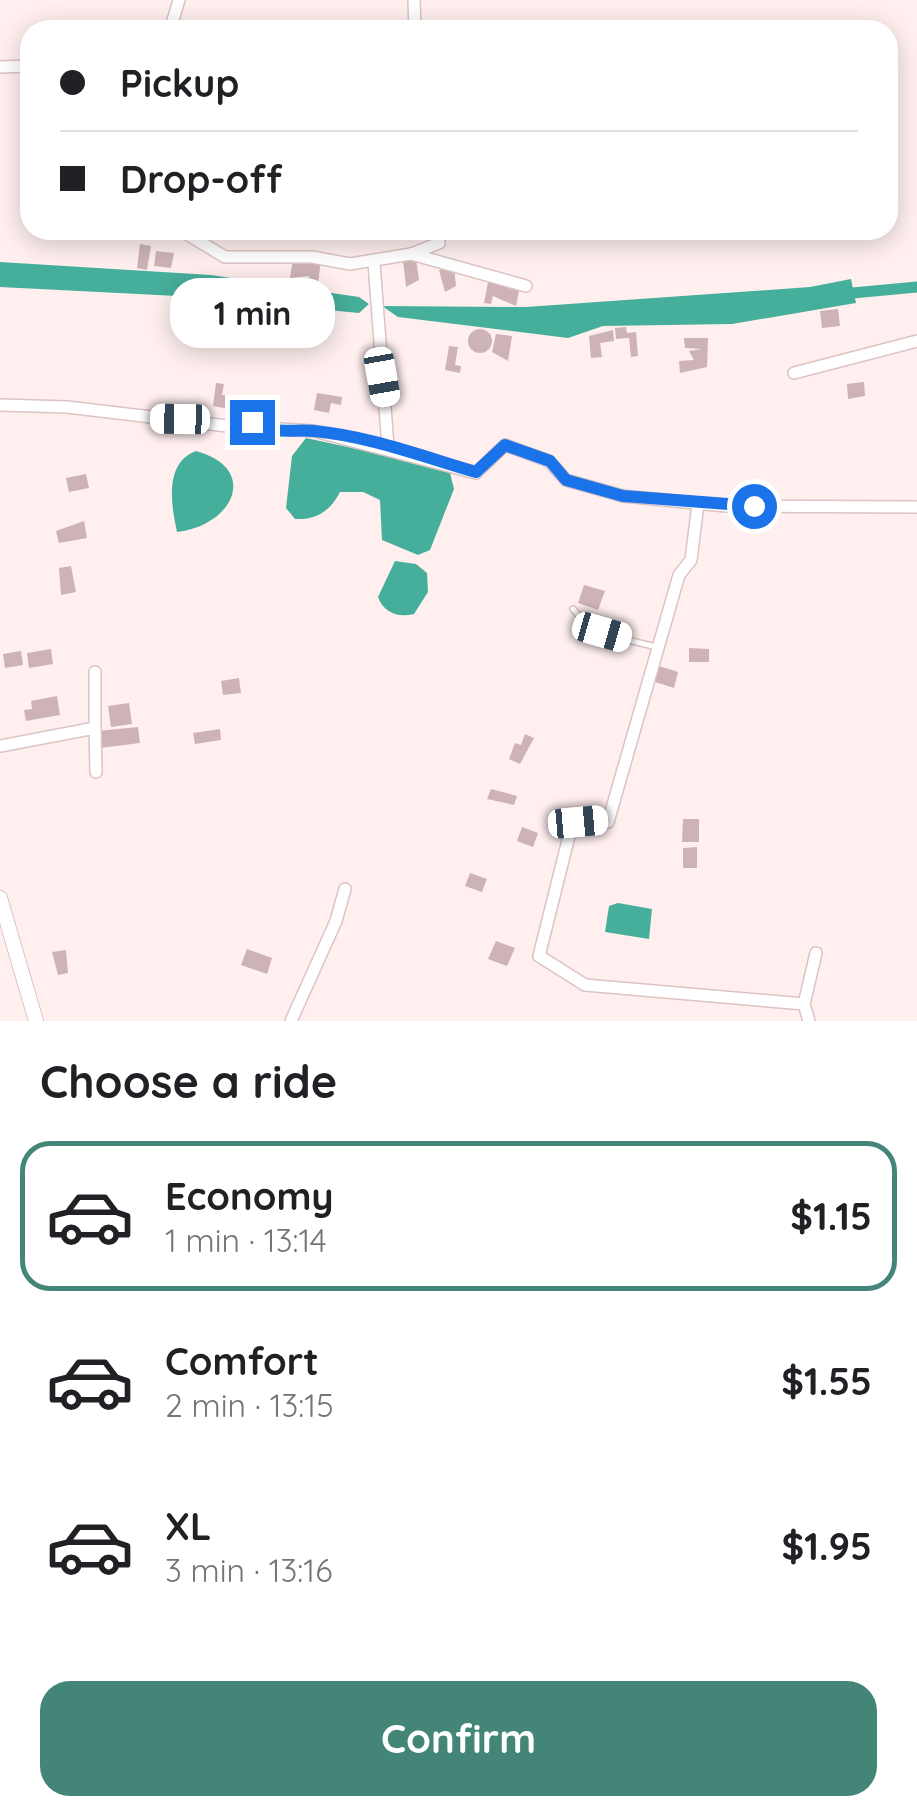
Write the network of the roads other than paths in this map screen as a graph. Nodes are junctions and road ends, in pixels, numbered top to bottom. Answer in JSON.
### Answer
{"nodes":[{"id":1,"x":197,"y":240,"type":"edge"},
{"id":2,"x":439,"y":240,"type":"edge"},
{"id":3,"x":412,"y":254,"type":"junction"},
{"id":4,"x":374,"y":262,"type":"junction"},
{"id":5,"x":526,"y":286,"type":"dead end"},
{"id":6,"x":917,"y":342,"type":"edge"},
{"id":7,"x":794,"y":373,"type":"dead end"},
{"id":8,"x":0,"y":405,"type":"edge"},
{"id":9,"x":388,"y":447,"type":"junction"},
{"id":10,"x":698,"y":504,"type":"junction"},
{"id":11,"x":917,"y":507,"type":"edge"},
{"id":12,"x":573,"y":609,"type":"dead end"},
{"id":13,"x":656,"y":647,"type":"junction"},
{"id":14,"x":94,"y":672,"type":"dead end"},
{"id":15,"x":95,"y":728,"type":"junction"},
{"id":16,"x":0,"y":746,"type":"edge"},
{"id":17,"x":96,"y":772,"type":"dead end"},
{"id":18,"x":345,"y":889,"type":"dead end"},
{"id":19,"x":0,"y":898,"type":"edge"},
{"id":20,"x":816,"y":953,"type":"dead end"},
{"id":21,"x":804,"y":1004,"type":"junction"},
{"id":22,"x":36,"y":1021,"type":"edge"},
{"id":23,"x":291,"y":1021,"type":"edge"},
{"id":24,"x":809,"y":1021,"type":"edge"}],
"edges":[{"from":1,"to":4,"type":"street"},
{"from":2,"to":3,"type":"street"},
{"from":3,"to":4,"type":"street"},
{"from":3,"to":5,"type":"street"},
{"from":4,"to":9,"type":"street"},
{"from":6,"to":7,"type":"street"},
{"from":8,"to":9,"type":"street"},
{"from":9,"to":10,"type":"street"},
{"from":10,"to":11,"type":"street"},
{"from":10,"to":13,"type":"street"},
{"from":12,"to":13,"type":"lane"},
{"from":13,"to":21,"type":"street"},
{"from":14,"to":15,"type":"street"},
{"from":15,"to":16,"type":"street"},
{"from":15,"to":17,"type":"street"},
{"from":18,"to":23,"type":"street"},
{"from":19,"to":22,"type":"street"},
{"from":20,"to":21,"type":"street"},
{"from":21,"to":24,"type":"street"}]}
